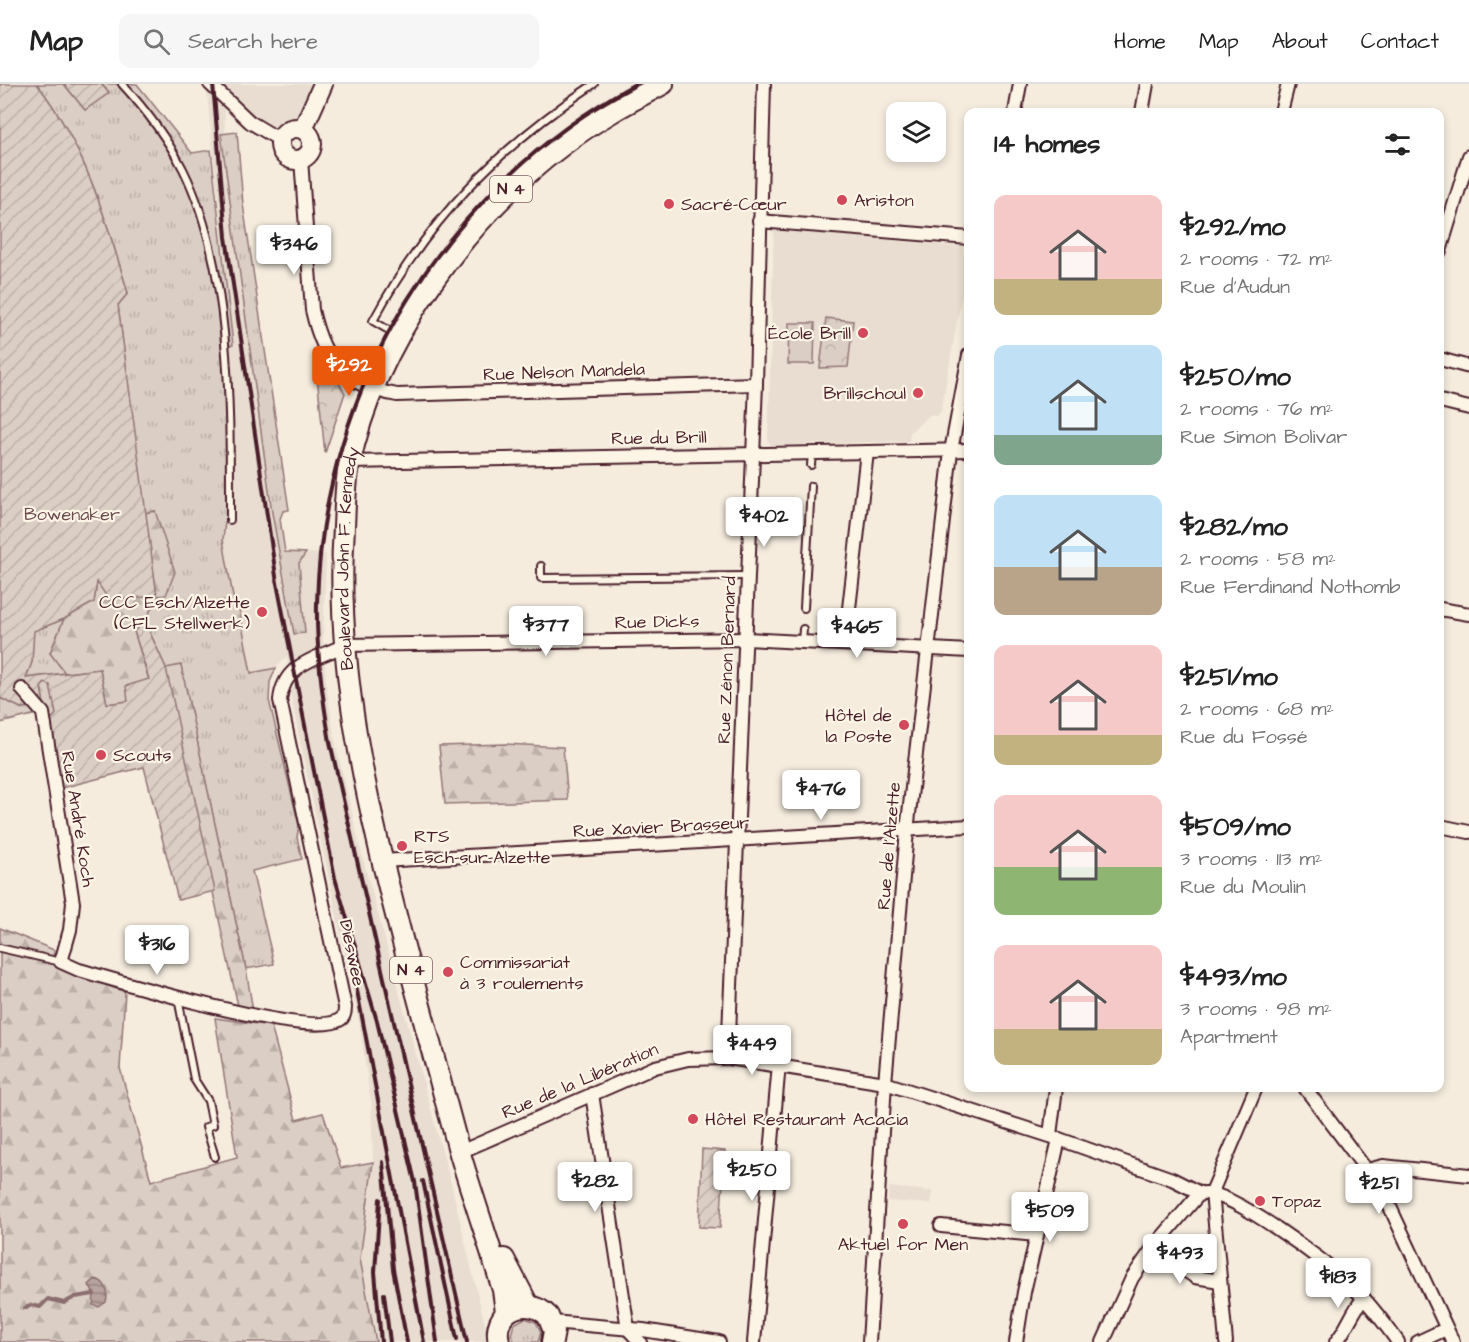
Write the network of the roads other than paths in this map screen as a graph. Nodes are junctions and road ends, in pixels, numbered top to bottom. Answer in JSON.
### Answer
{"nodes":[{"id":1,"x":122,"y":84,"type":"edge"},
{"id":2,"x":210,"y":84,"type":"edge"},
{"id":3,"x":224,"y":84,"type":"edge"},
{"id":4,"x":323,"y":84,"type":"edge"},
{"id":5,"x":594,"y":84,"type":"edge"},
{"id":6,"x":663,"y":84,"type":"edge"},
{"id":7,"x":764,"y":84,"type":"edge"},
{"id":8,"x":1020,"y":84,"type":"edge"},
{"id":9,"x":1147,"y":84,"type":"edge"},
{"id":10,"x":1288,"y":84,"type":"edge"},
{"id":11,"x":224,"y":97,"type":"junction"},
{"id":12,"x":1016,"y":108,"type":"edge"},
{"id":13,"x":1143,"y":108,"type":"edge"},
{"id":14,"x":1282,"y":108,"type":"edge"},
{"id":15,"x":303,"y":129,"type":"junction"},
{"id":16,"x":280,"y":140,"type":"junction"},
{"id":17,"x":1469,"y":156,"type":"edge"},
{"id":18,"x":301,"y":159,"type":"junction"},
{"id":19,"x":759,"y":221,"type":"junction"},
{"id":20,"x":964,"y":238,"type":"edge"},
{"id":21,"x":1444,"y":238,"type":"edge"},
{"id":22,"x":400,"y":337,"type":"junction"},
{"id":23,"x":1444,"y":360,"type":"edge"},
{"id":24,"x":1469,"y":367,"type":"edge"},
{"id":25,"x":964,"y":382,"type":"edge"},
{"id":26,"x":756,"y":384,"type":"junction"},
{"id":27,"x":373,"y":391,"type":"junction"},
{"id":28,"x":1444,"y":402,"type":"edge"},
{"id":29,"x":1469,"y":408,"type":"edge"},
{"id":30,"x":964,"y":450,"type":"edge"},
{"id":31,"x":951,"y":451,"type":"junction"},
{"id":32,"x":867,"y":452,"type":"junction"},
{"id":33,"x":753,"y":454,"type":"junction"},
{"id":34,"x":350,"y":462,"type":"junction"},
{"id":35,"x":811,"y":486,"type":"dead end"},
{"id":36,"x":230,"y":520,"type":"dead end"},
{"id":37,"x":541,"y":566,"type":"dead end"},
{"id":38,"x":748,"y":576,"type":"junction"},
{"id":39,"x":804,"y":608,"type":"dead end"},
{"id":40,"x":1444,"y":610,"type":"edge"},
{"id":41,"x":1469,"y":614,"type":"edge"},
{"id":42,"x":746,"y":639,"type":"junction"},
{"id":43,"x":845,"y":643,"type":"junction"},
{"id":44,"x":345,"y":645,"type":"junction"},
{"id":45,"x":928,"y":648,"type":"junction"},
{"id":46,"x":964,"y":651,"type":"edge"},
{"id":47,"x":22,"y":689,"type":"dead end"},
{"id":48,"x":964,"y":826,"type":"edge"},
{"id":49,"x":1444,"y":827,"type":"edge"},
{"id":50,"x":907,"y":831,"type":"junction"},
{"id":51,"x":1469,"y":832,"type":"edge"},
{"id":52,"x":737,"y":840,"type":"junction"},
{"id":53,"x":382,"y":861,"type":"junction"},
{"id":54,"x":0,"y":948,"type":"edge"},
{"id":55,"x":61,"y":962,"type":"junction"},
{"id":56,"x":177,"y":998,"type":"junction"},
{"id":57,"x":728,"y":1058,"type":"junction"},
{"id":58,"x":779,"y":1064,"type":"junction"},
{"id":59,"x":885,"y":1083,"type":"junction"},
{"id":60,"x":1056,"y":1092,"type":"edge"},
{"id":61,"x":1255,"y":1092,"type":"edge"},
{"id":62,"x":1308,"y":1092,"type":"edge"},
{"id":63,"x":592,"y":1094,"type":"junction"},
{"id":64,"x":1054,"y":1137,"type":"junction"},
{"id":65,"x":460,"y":1152,"type":"junction"},
{"id":66,"x":215,"y":1157,"type":"dead end"},
{"id":67,"x":1367,"y":1170,"type":"junction"},
{"id":68,"x":1469,"y":1174,"type":"edge"},
{"id":69,"x":471,"y":1184,"type":"junction"},
{"id":70,"x":1206,"y":1193,"type":"junction"},
{"id":71,"x":941,"y":1226,"type":"dead end"},
{"id":72,"x":1036,"y":1235,"type":"junction"},
{"id":73,"x":1153,"y":1248,"type":"junction"},
{"id":74,"x":1220,"y":1281,"type":"junction"},
{"id":75,"x":1363,"y":1299,"type":"junction"},
{"id":76,"x":528,"y":1305,"type":"junction"},
{"id":77,"x":507,"y":1312,"type":"junction"},
{"id":78,"x":628,"y":1329,"type":"junction"},
{"id":79,"x":1446,"y":1329,"type":"junction"},
{"id":80,"x":552,"y":1332,"type":"edge"},
{"id":81,"x":499,"y":1342,"type":"edge"},
{"id":82,"x":640,"y":1342,"type":"edge"},
{"id":83,"x":719,"y":1342,"type":"edge"},
{"id":84,"x":754,"y":1342,"type":"edge"},
{"id":85,"x":869,"y":1342,"type":"edge"},
{"id":86,"x":1016,"y":1342,"type":"edge"},
{"id":87,"x":1102,"y":1342,"type":"edge"},
{"id":88,"x":1226,"y":1342,"type":"edge"},
{"id":89,"x":1336,"y":1342,"type":"edge"},
{"id":90,"x":1398,"y":1342,"type":"edge"},
{"id":91,"x":1418,"y":1342,"type":"edge"},
{"id":92,"x":1453,"y":1342,"type":"edge"}],
"edges":[{"from":1,"to":36,"type":"lane"},
{"from":2,"to":11,"type":"street"},
{"from":3,"to":11,"type":"lane"},
{"from":4,"to":15,"type":"street"},
{"from":5,"to":22,"type":"lane"},
{"from":6,"to":22,"type":"main road","number":"N 4"},
{"from":7,"to":19,"type":"street","name":"Rue Zénon Bernard"},
{"from":8,"to":12,"type":"street"},
{"from":9,"to":13,"type":"street"},
{"from":10,"to":14,"type":"street"},
{"from":11,"to":16,"type":"street"},
{"from":15,"to":16,"type":"street"},
{"from":15,"to":18,"type":"street"},
{"from":16,"to":18,"type":"street"},
{"from":17,"to":21,"type":"street"},
{"from":18,"to":27,"type":"street","name":"Rue Nelson Mandela"},
{"from":19,"to":20,"type":"street"},
{"from":19,"to":26,"type":"street","name":"Rue Zénon Bernard"},
{"from":22,"to":27,"type":"main road","number":"N 4"},
{"from":23,"to":24,"type":"street"},
{"from":25,"to":31,"type":"street","name":"Rue de l'Alzette"},
{"from":26,"to":27,"type":"street","name":"Rue Nelson Mandela"},
{"from":26,"to":33,"type":"street","name":"Rue Zénon Bernard"},
{"from":27,"to":34,"type":"main road","name":"Boulevard John F. Kennedy","number":"N 4"},
{"from":28,"to":29,"type":"street"},
{"from":30,"to":31,"type":"street","name":"Rue du Brill"},
{"from":31,"to":32,"type":"street","name":"Rue du Brill"},
{"from":31,"to":45,"type":"street","name":"Rue de l'Alzette"},
{"from":32,"to":33,"type":"street","name":"Rue du Brill"},
{"from":32,"to":43,"type":"street"},
{"from":33,"to":34,"type":"street","name":"Rue du Brill"},
{"from":33,"to":38,"type":"street","name":"Rue Zénon Bernard"},
{"from":34,"to":44,"type":"main road","name":"Boulevard John F. Kennedy","number":"N 4"},
{"from":35,"to":39,"type":"lane"},
{"from":37,"to":38,"type":"lane"},
{"from":38,"to":42,"type":"street","name":"Rue Zénon Bernard"},
{"from":40,"to":41,"type":"street"},
{"from":42,"to":43,"type":"street","name":"Rue Dicks"},
{"from":42,"to":44,"type":"street","name":"Rue Dicks"},
{"from":42,"to":52,"type":"street","name":"Rue Zénon Bernard"},
{"from":43,"to":45,"type":"street","name":"Rue Dicks"},
{"from":44,"to":53,"type":"main road","name":"Boulevard John F. Kennedy","number":"N 4"},
{"from":44,"to":56,"type":"street","name":"Dieswee"},
{"from":45,"to":46,"type":"street","name":"Rue Dicks"},
{"from":45,"to":50,"type":"street","name":"Rue de l'Alzette"},
{"from":47,"to":55,"type":"street","name":"Rue André Koch"},
{"from":48,"to":50,"type":"street","name":"Rue Xavier Brasseur"},
{"from":49,"to":51,"type":"street"},
{"from":50,"to":52,"type":"street","name":"Rue Xavier Brasseur"},
{"from":50,"to":59,"type":"street","name":"Rue de l'Alzette"},
{"from":52,"to":53,"type":"street","name":"Rue Xavier Brasseur"},
{"from":52,"to":57,"type":"street","name":"Rue Zénon Bernard"},
{"from":53,"to":65,"type":"main road","name":"Boulevard John F. Kennedy","number":"N 4"},
{"from":54,"to":55,"type":"lane"},
{"from":55,"to":56,"type":"street","name":"Dieswee"},
{"from":56,"to":66,"type":"lane"},
{"from":57,"to":58,"type":"street","name":"Rue de la Libération"},
{"from":57,"to":63,"type":"street","name":"Rue de la Libération"},
{"from":58,"to":59,"type":"street","name":"Rue de la Libération"},
{"from":58,"to":84,"type":"street"},
{"from":59,"to":64,"type":"street","name":"Rue de la Libération"},
{"from":59,"to":85,"type":"street","name":"Rue de l'Alzette"},
{"from":60,"to":64,"type":"street"},
{"from":61,"to":70,"type":"street"},
{"from":62,"to":67,"type":"street"},
{"from":63,"to":65,"type":"street","name":"Rue de la Libération"},
{"from":63,"to":78,"type":"street"},
{"from":64,"to":70,"type":"street","name":"Rue de la Libération"},
{"from":64,"to":72,"type":"street"},
{"from":65,"to":69,"type":"main road","name":"Boulevard John F. Kennedy","number":"N 4"},
{"from":67,"to":68,"type":"street"},
{"from":67,"to":79,"type":"street"},
{"from":69,"to":76,"type":"main road","name":"Boulevard John F. Kennedy","number":"N 4"},
{"from":69,"to":77,"type":"main road","name":"Boulevard John F. Kennedy","number":"N 4"},
{"from":70,"to":73,"type":"street"},
{"from":70,"to":74,"type":"street"},
{"from":70,"to":75,"type":"street","name":"Rue de la Libération"},
{"from":71,"to":72,"type":"street"},
{"from":72,"to":86,"type":"street"},
{"from":73,"to":74,"type":"street"},
{"from":73,"to":87,"type":"street"},
{"from":74,"to":88,"type":"street"},
{"from":75,"to":89,"type":"street"},
{"from":75,"to":90,"type":"street","name":"Rue de la Libération"},
{"from":76,"to":77,"type":"main road"},
{"from":76,"to":80,"type":"main road"},
{"from":77,"to":81,"type":"main road"},
{"from":78,"to":80,"type":"street"},
{"from":78,"to":82,"type":"street"},
{"from":78,"to":83,"type":"street"},
{"from":79,"to":91,"type":"street"},
{"from":79,"to":92,"type":"street"}]}
